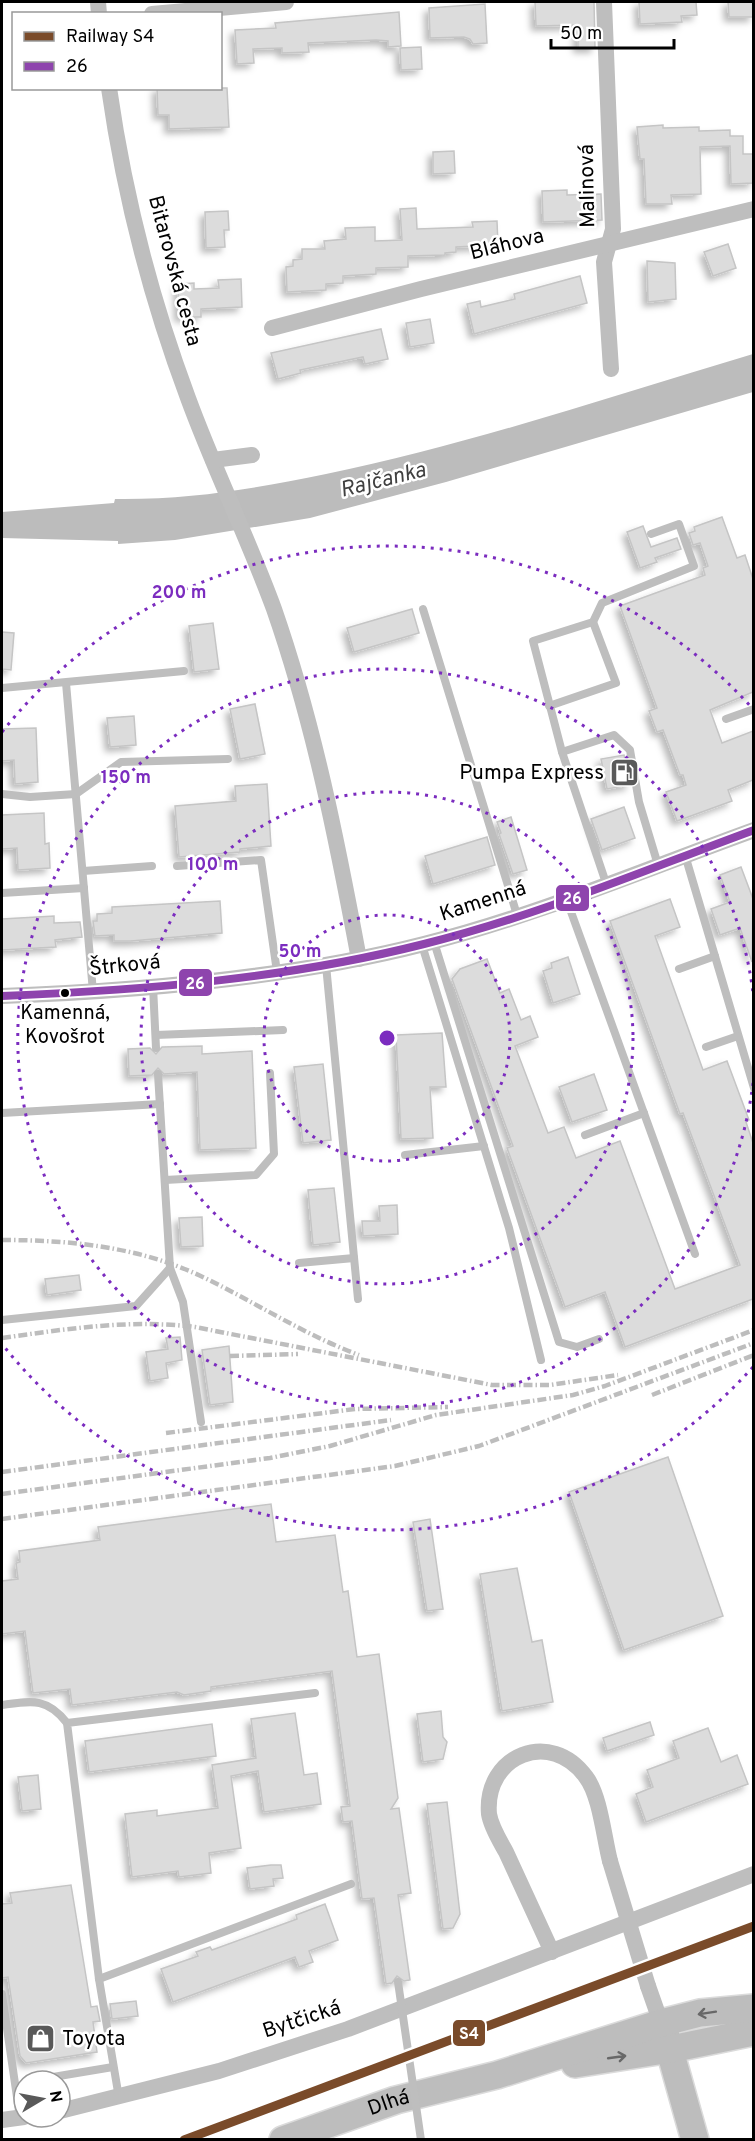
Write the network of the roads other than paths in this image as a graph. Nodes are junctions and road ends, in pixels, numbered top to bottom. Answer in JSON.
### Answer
{"nodes":[{"id":1,"x":286,"y":2,"type":"edge"},
{"id":2,"x":604,"y":2,"type":"edge"},
{"id":3,"x":174,"y":12,"type":"edge"},
{"id":4,"x":109,"y":90,"type":"edge"},
{"id":5,"x":753,"y":209,"type":"edge"},
{"id":6,"x":610,"y":243,"type":"junction"},
{"id":7,"x":272,"y":328,"type":"dead end"},
{"id":8,"x":610,"y":369,"type":"dead end"},
{"id":9,"x":252,"y":455,"type":"dead end"},
{"id":10,"x":216,"y":467,"type":"junction"},
{"id":11,"x":651,"y":534,"type":"dead end"},
{"id":12,"x":423,"y":609,"type":"dead end"},
{"id":13,"x":593,"y":622,"type":"junction"},
{"id":14,"x":184,"y":671,"type":"dead end"},
{"id":15,"x":66,"y":683,"type":"junction"},
{"id":16,"x":2,"y":688,"type":"edge"},
{"id":17,"x":549,"y":706,"type":"junction"},
{"id":18,"x":753,"y":709,"type":"edge"},
{"id":19,"x":726,"y":719,"type":"dead end"},
{"id":20,"x":562,"y":752,"type":"junction"},
{"id":21,"x":228,"y":759,"type":"dead end"},
{"id":22,"x":2,"y":794,"type":"edge"},
{"id":23,"x":76,"y":794,"type":"junction"},
{"id":24,"x":753,"y":832,"type":"edge"},
{"id":25,"x":684,"y":855,"type":"junction"},
{"id":26,"x":658,"y":865,"type":"junction"},
{"id":27,"x":153,"y":866,"type":"dead end"},
{"id":28,"x":177,"y":866,"type":"dead end"},
{"id":29,"x":83,"y":872,"type":"junction"},
{"id":30,"x":606,"y":883,"type":"junction"},
{"id":31,"x":84,"y":888,"type":"junction"},
{"id":32,"x":2,"y":893,"type":"edge"},
{"id":33,"x":566,"y":898,"type":"junction"},
{"id":34,"x":517,"y":915,"type":"junction"},
{"id":35,"x":428,"y":943,"type":"junction"},
{"id":36,"x":715,"y":956,"type":"junction"},
{"id":37,"x":359,"y":959,"type":"junction"},
{"id":38,"x":326,"y":965,"type":"junction"},
{"id":39,"x":679,"y":969,"type":"dead end"},
{"id":40,"x":277,"y":972,"type":"junction"},
{"id":41,"x":153,"y":986,"type":"junction"},
{"id":42,"x":93,"y":993,"type":"junction"},
{"id":43,"x":2,"y":996,"type":"edge"},
{"id":44,"x":283,"y":1030,"type":"dead end"},
{"id":45,"x":156,"y":1035,"type":"junction"},
{"id":46,"x":738,"y":1036,"type":"junction"},
{"id":47,"x":706,"y":1047,"type":"dead end"},
{"id":48,"x":156,"y":1048,"type":"dead end"},
{"id":49,"x":270,"y":1073,"type":"dead end"},
{"id":50,"x":158,"y":1074,"type":"dead end"},
{"id":51,"x":753,"y":1088,"type":"edge"},
{"id":52,"x":160,"y":1104,"type":"junction"},
{"id":53,"x":2,"y":1113,"type":"edge"},
{"id":54,"x":644,"y":1113,"type":"junction"},
{"id":55,"x":585,"y":1136,"type":"dead end"},
{"id":56,"x":484,"y":1146,"type":"junction"},
{"id":57,"x":405,"y":1155,"type":"dead end"},
{"id":58,"x":165,"y":1180,"type":"junction"},
{"id":59,"x":695,"y":1254,"type":"dead end"},
{"id":60,"x":354,"y":1258,"type":"junction"},
{"id":61,"x":299,"y":1263,"type":"dead end"},
{"id":62,"x":170,"y":1268,"type":"junction"},
{"id":63,"x":358,"y":1299,"type":"dead end"},
{"id":64,"x":2,"y":1320,"type":"edge"},
{"id":65,"x":599,"y":1339,"type":"dead end"},
{"id":66,"x":541,"y":1360,"type":"dead end"},
{"id":67,"x":201,"y":1422,"type":"dead end"},
{"id":68,"x":315,"y":1693,"type":"dead end"},
{"id":69,"x":2,"y":1705,"type":"edge"},
{"id":70,"x":67,"y":1723,"type":"junction"},
{"id":71,"x":753,"y":1874,"type":"edge"},
{"id":72,"x":351,"y":1884,"type":"dead end"},
{"id":73,"x":552,"y":1952,"type":"junction"},
{"id":74,"x":99,"y":1980,"type":"junction"},
{"id":75,"x":398,"y":1982,"type":"dead end"},
{"id":76,"x":2,"y":1994,"type":"edge"},
{"id":77,"x":753,"y":2008,"type":"edge"},
{"id":78,"x":661,"y":2024,"type":"junction"},
{"id":79,"x":753,"y":2032,"type":"edge"},
{"id":80,"x":671,"y":2049,"type":"junction"},
{"id":81,"x":113,"y":2067,"type":"junction"},
{"id":82,"x":12,"y":2069,"type":"edge"},
{"id":83,"x":72,"y":2074,"type":"edge"},
{"id":84,"x":497,"y":2075,"type":"junction"},
{"id":85,"x":119,"y":2098,"type":"junction"},
{"id":86,"x":72,"y":2108,"type":"edge"},
{"id":87,"x":283,"y":2139,"type":"edge"},
{"id":88,"x":421,"y":2139,"type":"edge"},
{"id":89,"x":695,"y":2139,"type":"edge"}],
"edges":[{"from":1,"to":3,"type":"street"},
{"from":2,"to":6,"type":"street","name":"Malinová"},
{"from":4,"to":10,"type":"street","name":"Bitarovská cesta"},
{"from":5,"to":6,"type":"street","name":"Bláhova"},
{"from":6,"to":7,"type":"street","name":"Bláhova"},
{"from":6,"to":8,"type":"street","name":"Malinová"},
{"from":9,"to":10,"type":"street"},
{"from":10,"to":37,"type":"street","name":"Bitarovská cesta"},
{"from":11,"to":13,"type":"lane"},
{"from":12,"to":34,"type":"lane"},
{"from":13,"to":17,"type":"lane"},
{"from":13,"to":17,"type":"lane"},
{"from":14,"to":15,"type":"lane"},
{"from":15,"to":16,"type":"lane"},
{"from":15,"to":23,"type":"lane"},
{"from":17,"to":20,"type":"lane"},
{"from":18,"to":19,"type":"lane"},
{"from":20,"to":26,"type":"lane"},
{"from":20,"to":30,"type":"lane"},
{"from":21,"to":23,"type":"lane"},
{"from":22,"to":23,"type":"lane"},
{"from":23,"to":29,"type":"lane"},
{"from":24,"to":25,"type":"street","name":"Kamenná"},
{"from":25,"to":26,"type":"street","name":"Kamenná"},
{"from":25,"to":36,"type":"lane"},
{"from":26,"to":30,"type":"street","name":"Kamenná"},
{"from":27,"to":29,"type":"lane"},
{"from":28,"to":40,"type":"lane"},
{"from":29,"to":31,"type":"lane"},
{"from":30,"to":33,"type":"street","name":"Kamenná"},
{"from":31,"to":32,"type":"lane"},
{"from":31,"to":42,"type":"lane"},
{"from":33,"to":34,"type":"street","name":"Kamenná"},
{"from":33,"to":54,"type":"lane"},
{"from":34,"to":35,"type":"street","name":"Kamenná"},
{"from":35,"to":37,"type":"street","name":"Kamenná"},
{"from":35,"to":56,"type":"lane"},
{"from":35,"to":65,"type":"lane"},
{"from":36,"to":39,"type":"lane"},
{"from":36,"to":46,"type":"lane"},
{"from":37,"to":38,"type":"street","name":"Štrková"},
{"from":38,"to":40,"type":"street","name":"Štrková"},
{"from":38,"to":60,"type":"lane"},
{"from":40,"to":41,"type":"street","name":"Štrková"},
{"from":41,"to":42,"type":"street","name":"Štrková"},
{"from":41,"to":45,"type":"lane"},
{"from":42,"to":43,"type":"street","name":"Štrková"},
{"from":44,"to":45,"type":"lane"},
{"from":45,"to":48,"type":"lane"},
{"from":46,"to":47,"type":"lane"},
{"from":46,"to":51,"type":"lane"},
{"from":49,"to":58,"type":"lane"},
{"from":50,"to":52,"type":"lane"},
{"from":52,"to":53,"type":"lane"},
{"from":52,"to":58,"type":"lane"},
{"from":54,"to":55,"type":"lane"},
{"from":54,"to":59,"type":"lane"},
{"from":56,"to":57,"type":"lane"},
{"from":56,"to":66,"type":"lane"},
{"from":58,"to":62,"type":"lane"},
{"from":60,"to":61,"type":"lane"},
{"from":60,"to":63,"type":"lane"},
{"from":62,"to":64,"type":"lane"},
{"from":62,"to":67,"type":"lane"},
{"from":68,"to":70,"type":"lane"},
{"from":69,"to":70,"type":"lane"},
{"from":70,"to":74,"type":"lane"},
{"from":71,"to":73,"type":"street","name":"Bytčická"},
{"from":72,"to":74,"type":"lane"},
{"from":73,"to":78,"type":"street","bridge":true},
{"from":73,"to":85,"type":"street","name":"Bytčická"},
{"from":74,"to":81,"type":"lane"},
{"from":75,"to":88,"type":"lane","bridge":true},
{"from":76,"to":82,"type":"lane"},
{"from":77,"to":78,"type":"main road","one_way":true},
{"from":78,"to":80,"type":"main road"},
{"from":78,"to":84,"type":"main road"},
{"from":79,"to":80,"type":"main road"},
{"from":84,"to":80,"type":"main road","one_way":true},
{"from":80,"to":89,"type":"main road"},
{"from":81,"to":83,"type":"lane"},
{"from":81,"to":85,"type":"lane"},
{"from":84,"to":87,"type":"main road","name":"Dlhá"},
{"from":85,"to":86,"type":"street","name":"Bytčická"}]}
